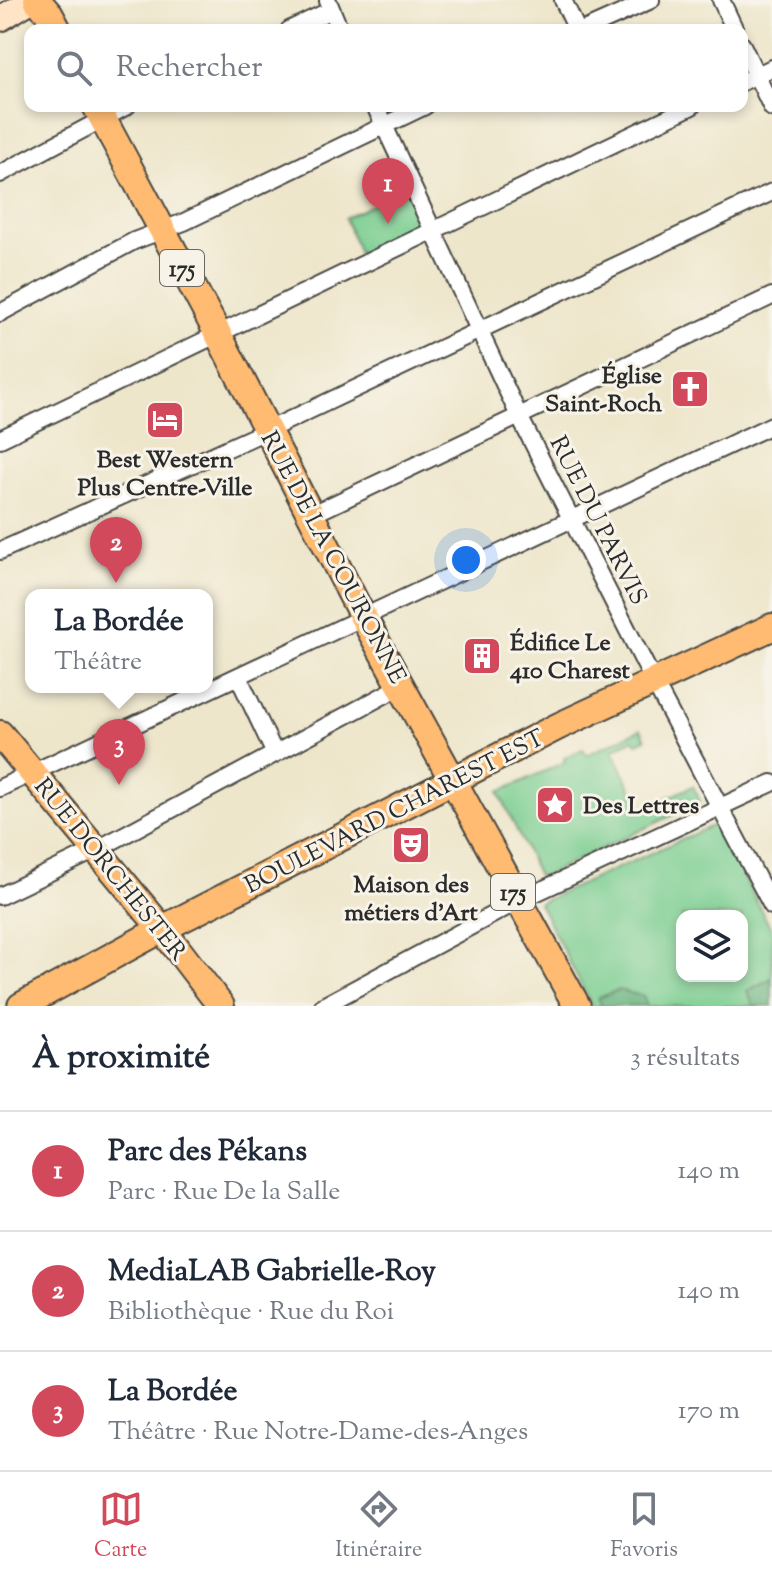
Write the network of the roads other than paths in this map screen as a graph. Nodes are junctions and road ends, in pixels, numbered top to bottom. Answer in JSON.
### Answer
{"nodes":[{"id":1,"x":31,"y":0,"type":"edge"},
{"id":2,"x":37,"y":0,"type":"edge"},
{"id":3,"x":563,"y":0,"type":"edge"},
{"id":4,"x":651,"y":0,"type":"edge"},
{"id":5,"x":721,"y":0,"type":"edge"},
{"id":6,"x":329,"y":5,"type":"edge"},
{"id":7,"x":625,"y":6,"type":"edge"},
{"id":8,"x":0,"y":19,"type":"edge"},
{"id":9,"x":55,"y":24,"type":"edge"},
{"id":10,"x":299,"y":24,"type":"edge"},
{"id":11,"x":337,"y":24,"type":"edge"},
{"id":12,"x":574,"y":24,"type":"edge"},
{"id":13,"x":594,"y":24,"type":"edge"},
{"id":14,"x":732,"y":24,"type":"edge"},
{"id":15,"x":748,"y":57,"type":"edge"},
{"id":16,"x":757,"y":75,"type":"edge"},
{"id":17,"x":772,"y":108,"type":"edge"},
{"id":18,"x":99,"y":112,"type":"edge"},
{"id":19,"x":378,"y":112,"type":"edge"},
{"id":20,"x":412,"y":112,"type":"edge"},
{"id":21,"x":679,"y":112,"type":"edge"},
{"id":22,"x":383,"y":125,"type":"junction"},
{"id":23,"x":0,"y":174,"type":"edge"},
{"id":24,"x":772,"y":192,"type":"edge"},
{"id":25,"x":162,"y":230,"type":"junction"},
{"id":26,"x":432,"y":230,"type":"junction"},
{"id":27,"x":772,"y":296,"type":"edge"},
{"id":28,"x":0,"y":313,"type":"edge"},
{"id":29,"x":480,"y":330,"type":"junction"},
{"id":30,"x":218,"y":334,"type":"junction"},
{"id":31,"x":519,"y":416,"type":"junction"},
{"id":32,"x":772,"y":425,"type":"edge"},
{"id":33,"x":268,"y":430,"type":"junction"},
{"id":34,"x":0,"y":439,"type":"edge"},
{"id":35,"x":311,"y":515,"type":"junction"},
{"id":36,"x":571,"y":520,"type":"junction"},
{"id":37,"x":0,"y":551,"type":"edge"},
{"id":38,"x":363,"y":617,"type":"junction"},
{"id":39,"x":772,"y":627,"type":"edge"},
{"id":40,"x":238,"y":676,"type":"junction"},
{"id":41,"x":654,"y":682,"type":"junction"},
{"id":42,"x":401,"y":686,"type":"junction"},
{"id":43,"x":213,"y":688,"type":"edge"},
{"id":44,"x":202,"y":693,"type":"edge"},
{"id":45,"x":0,"y":734,"type":"edge"},
{"id":46,"x":275,"y":754,"type":"junction"},
{"id":47,"x":32,"y":772,"type":"junction"},
{"id":48,"x":454,"y":780,"type":"junction"},
{"id":49,"x":772,"y":783,"type":"edge"},
{"id":50,"x":0,"y":788,"type":"edge"},
{"id":51,"x":719,"y":808,"type":"junction"},
{"id":52,"x":96,"y":850,"type":"junction"},
{"id":53,"x":0,"y":896,"type":"edge"},
{"id":54,"x":518,"y":901,"type":"junction"},
{"id":55,"x":772,"y":906,"type":"edge"},
{"id":56,"x":162,"y":929,"type":"junction"},
{"id":57,"x":574,"y":1005,"type":"edge"},
{"id":58,"x":21,"y":1006,"type":"edge"},
{"id":59,"x":221,"y":1006,"type":"edge"},
{"id":60,"x":323,"y":1006,"type":"edge"}],
"edges":[{"from":1,"to":8,"type":"street"},
{"from":2,"to":9,"type":"main road"},
{"from":3,"to":12,"type":"street"},
{"from":4,"to":7,"type":"street"},
{"from":5,"to":14,"type":"street"},
{"from":6,"to":10,"type":"street"},
{"from":6,"to":11,"type":"street"},
{"from":7,"to":13,"type":"street"},
{"from":15,"to":16,"type":"street"},
{"from":16,"to":17,"type":"street"},
{"from":18,"to":23,"type":"street"},
{"from":18,"to":25,"type":"main road","name":"RUE DE LA COURONNE","number":"175"},
{"from":19,"to":22,"type":"street","name":"RUE DU PARVIS"},
{"from":20,"to":22,"type":"street"},
{"from":21,"to":26,"type":"street"},
{"from":22,"to":25,"type":"street"},
{"from":22,"to":26,"type":"street","name":"RUE DU PARVIS"},
{"from":24,"to":29,"type":"street"},
{"from":25,"to":28,"type":"street"},
{"from":25,"to":30,"type":"main road","name":"RUE DE LA COURONNE","number":"175"},
{"from":26,"to":29,"type":"street","name":"RUE DU PARVIS"},
{"from":26,"to":30,"type":"street"},
{"from":27,"to":31,"type":"street"},
{"from":29,"to":31,"type":"street","name":"RUE DU PARVIS"},
{"from":29,"to":33,"type":"street"},
{"from":30,"to":33,"type":"main road","name":"RUE DE LA COURONNE","number":"175"},
{"from":30,"to":34,"type":"street"},
{"from":31,"to":35,"type":"street"},
{"from":31,"to":36,"type":"street","name":"RUE DU PARVIS"},
{"from":32,"to":36,"type":"street"},
{"from":33,"to":35,"type":"main road","name":"RUE DE LA COURONNE","number":"175"},
{"from":33,"to":37,"type":"street"},
{"from":35,"to":38,"type":"main road","name":"RUE DE LA COURONNE","number":"175"},
{"from":36,"to":38,"type":"street"},
{"from":36,"to":41,"type":"street","name":"RUE DU PARVIS"},
{"from":38,"to":40,"type":"street"},
{"from":38,"to":42,"type":"main road","name":"RUE DE LA COURONNE","number":"175"},
{"from":39,"to":41,"type":"main road","name":"BOULEVARD CHAREST EST"},
{"from":40,"to":43,"type":"street"},
{"from":40,"to":46,"type":"street"},
{"from":41,"to":48,"type":"main road","name":"BOULEVARD CHAREST EST"},
{"from":41,"to":51,"type":"street","name":"RUE DU PARVIS"},
{"from":42,"to":46,"type":"street"},
{"from":42,"to":48,"type":"main road","name":"RUE DE LA COURONNE","number":"175"},
{"from":44,"to":47,"type":"street"},
{"from":45,"to":47,"type":"main road","name":"RUE DORCHESTER"},
{"from":46,"to":52,"type":"street"},
{"from":47,"to":50,"type":"street"},
{"from":47,"to":52,"type":"main road","name":"RUE DORCHESTER"},
{"from":48,"to":54,"type":"main road","name":"RUE DE LA COURONNE","number":"175"},
{"from":48,"to":56,"type":"main road","name":"BOULEVARD CHAREST EST"},
{"from":49,"to":51,"type":"street"},
{"from":51,"to":54,"type":"street"},
{"from":51,"to":55,"type":"street","name":"RUE DU PARVIS"},
{"from":52,"to":53,"type":"street"},
{"from":52,"to":56,"type":"main road","name":"RUE DORCHESTER"},
{"from":54,"to":57,"type":"main road","name":"RUE DE LA COURONNE","number":"175"},
{"from":54,"to":60,"type":"street"},
{"from":56,"to":58,"type":"main road","name":"BOULEVARD CHAREST EST"},
{"from":56,"to":59,"type":"main road","name":"RUE DORCHESTER"}]}
